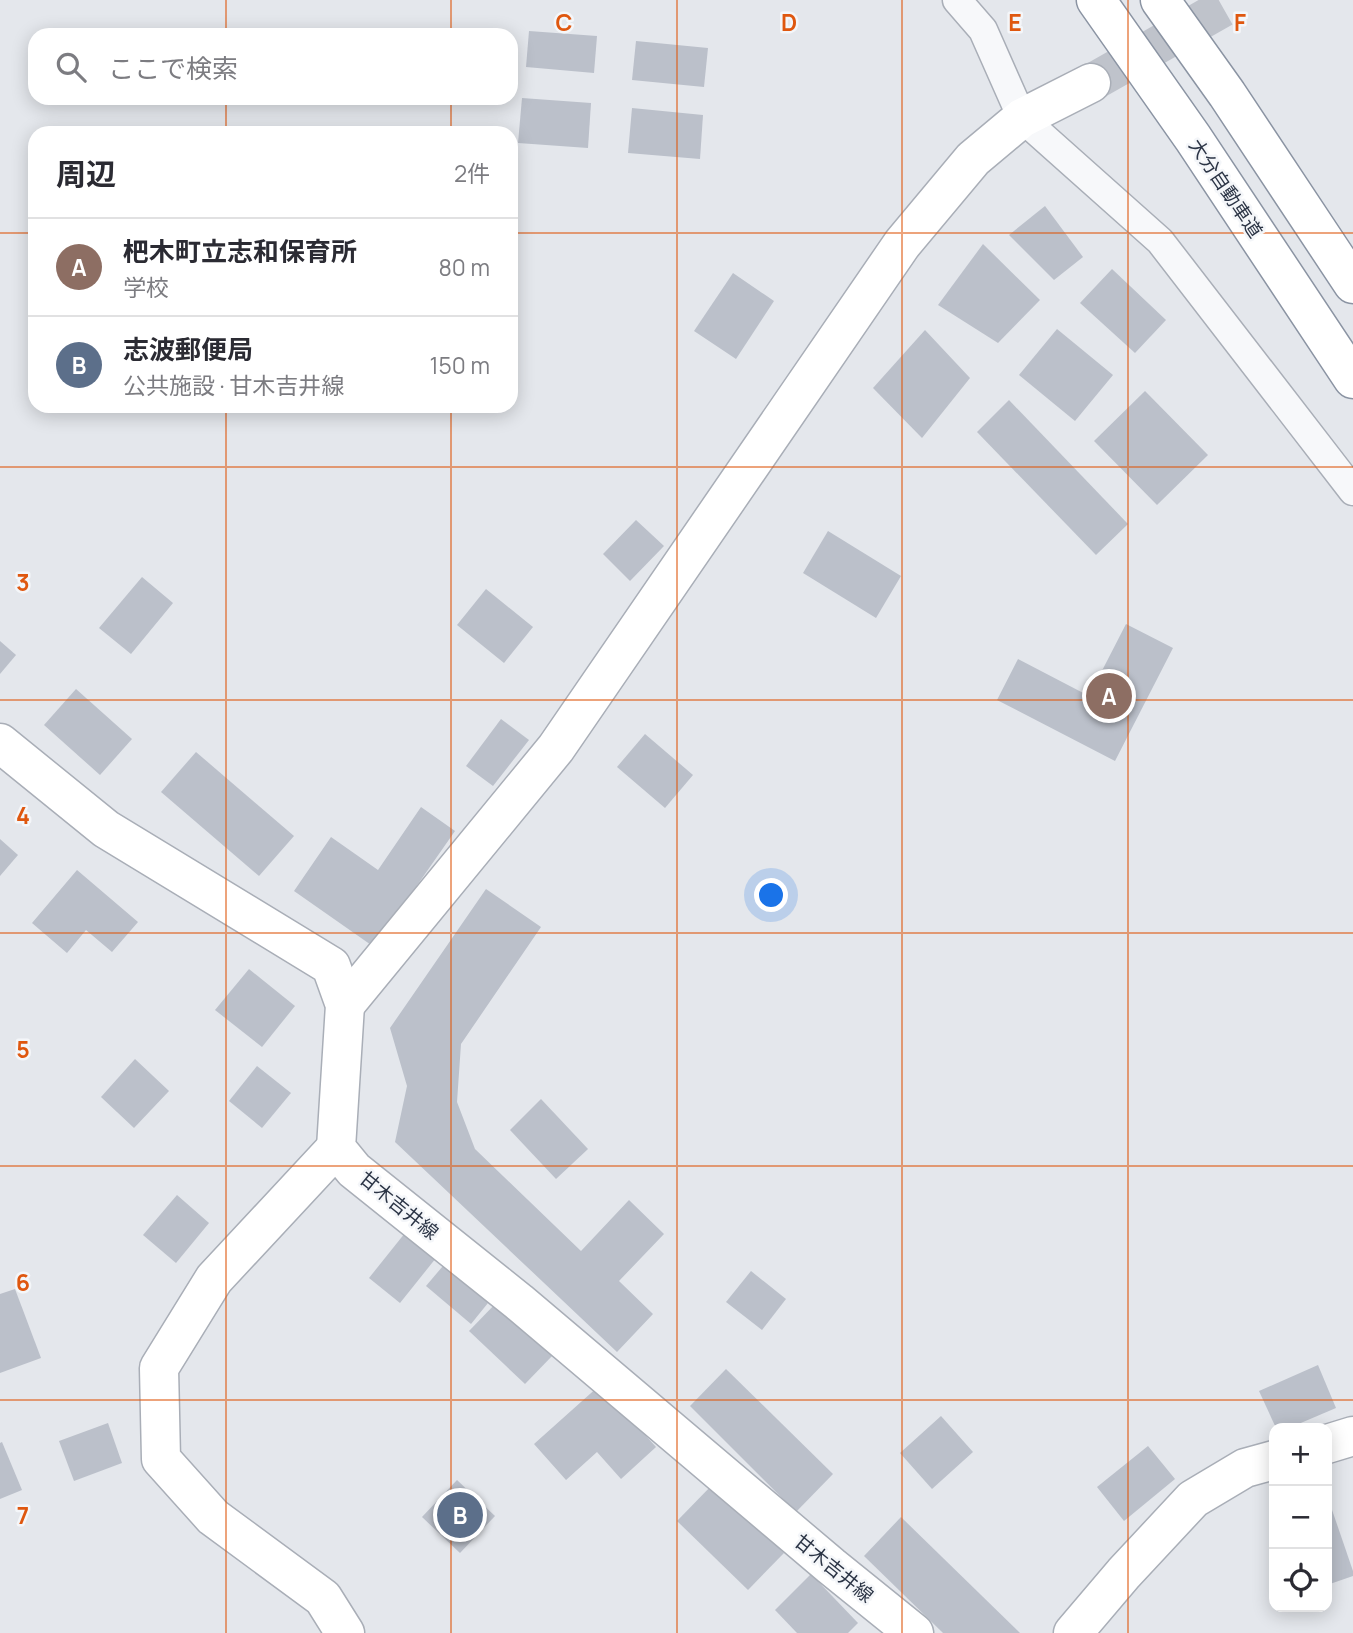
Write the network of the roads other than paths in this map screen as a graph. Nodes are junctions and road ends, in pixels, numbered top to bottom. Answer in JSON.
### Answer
{"nodes":[{"id":1,"x":957,"y":0,"type":"edge"},
{"id":2,"x":1096,"y":0,"type":"edge"},
{"id":3,"x":1160,"y":0,"type":"edge"},
{"id":4,"x":1091,"y":83,"type":"tunnel mouth"},
{"id":5,"x":1023,"y":118,"type":"junction"},
{"id":6,"x":1353,"y":284,"type":"edge"},
{"id":7,"x":1353,"y":379,"type":"edge"},
{"id":8,"x":1353,"y":491,"type":"edge"},
{"id":9,"x":0,"y":743,"type":"edge"},
{"id":10,"x":345,"y":1005,"type":"junction"},
{"id":11,"x":336,"y":1148,"type":"junction"},
{"id":12,"x":1353,"y":1436,"type":"edge"},
{"id":13,"x":1332,"y":1442,"type":"edge"},
{"id":14,"x":1269,"y":1461,"type":"edge"},
{"id":15,"x":345,"y":1633,"type":"edge"},
{"id":16,"x":914,"y":1633,"type":"edge"},
{"id":17,"x":1073,"y":1633,"type":"edge"}],
"edges":[{"from":1,"to":5,"type":"street"},
{"from":2,"to":7,"type":"main road","name":"大分自動車道"},
{"from":3,"to":6,"type":"main road"},
{"from":4,"to":5,"type":"main road"},
{"from":5,"to":8,"type":"street"},
{"from":5,"to":10,"type":"main road"},
{"from":9,"to":10,"type":"main road"},
{"from":10,"to":11,"type":"main road"},
{"from":11,"to":15,"type":"main road"},
{"from":11,"to":16,"type":"main road","name":"甘木吉井線"},
{"from":12,"to":13,"type":"main road"},
{"from":14,"to":17,"type":"main road"}]}
